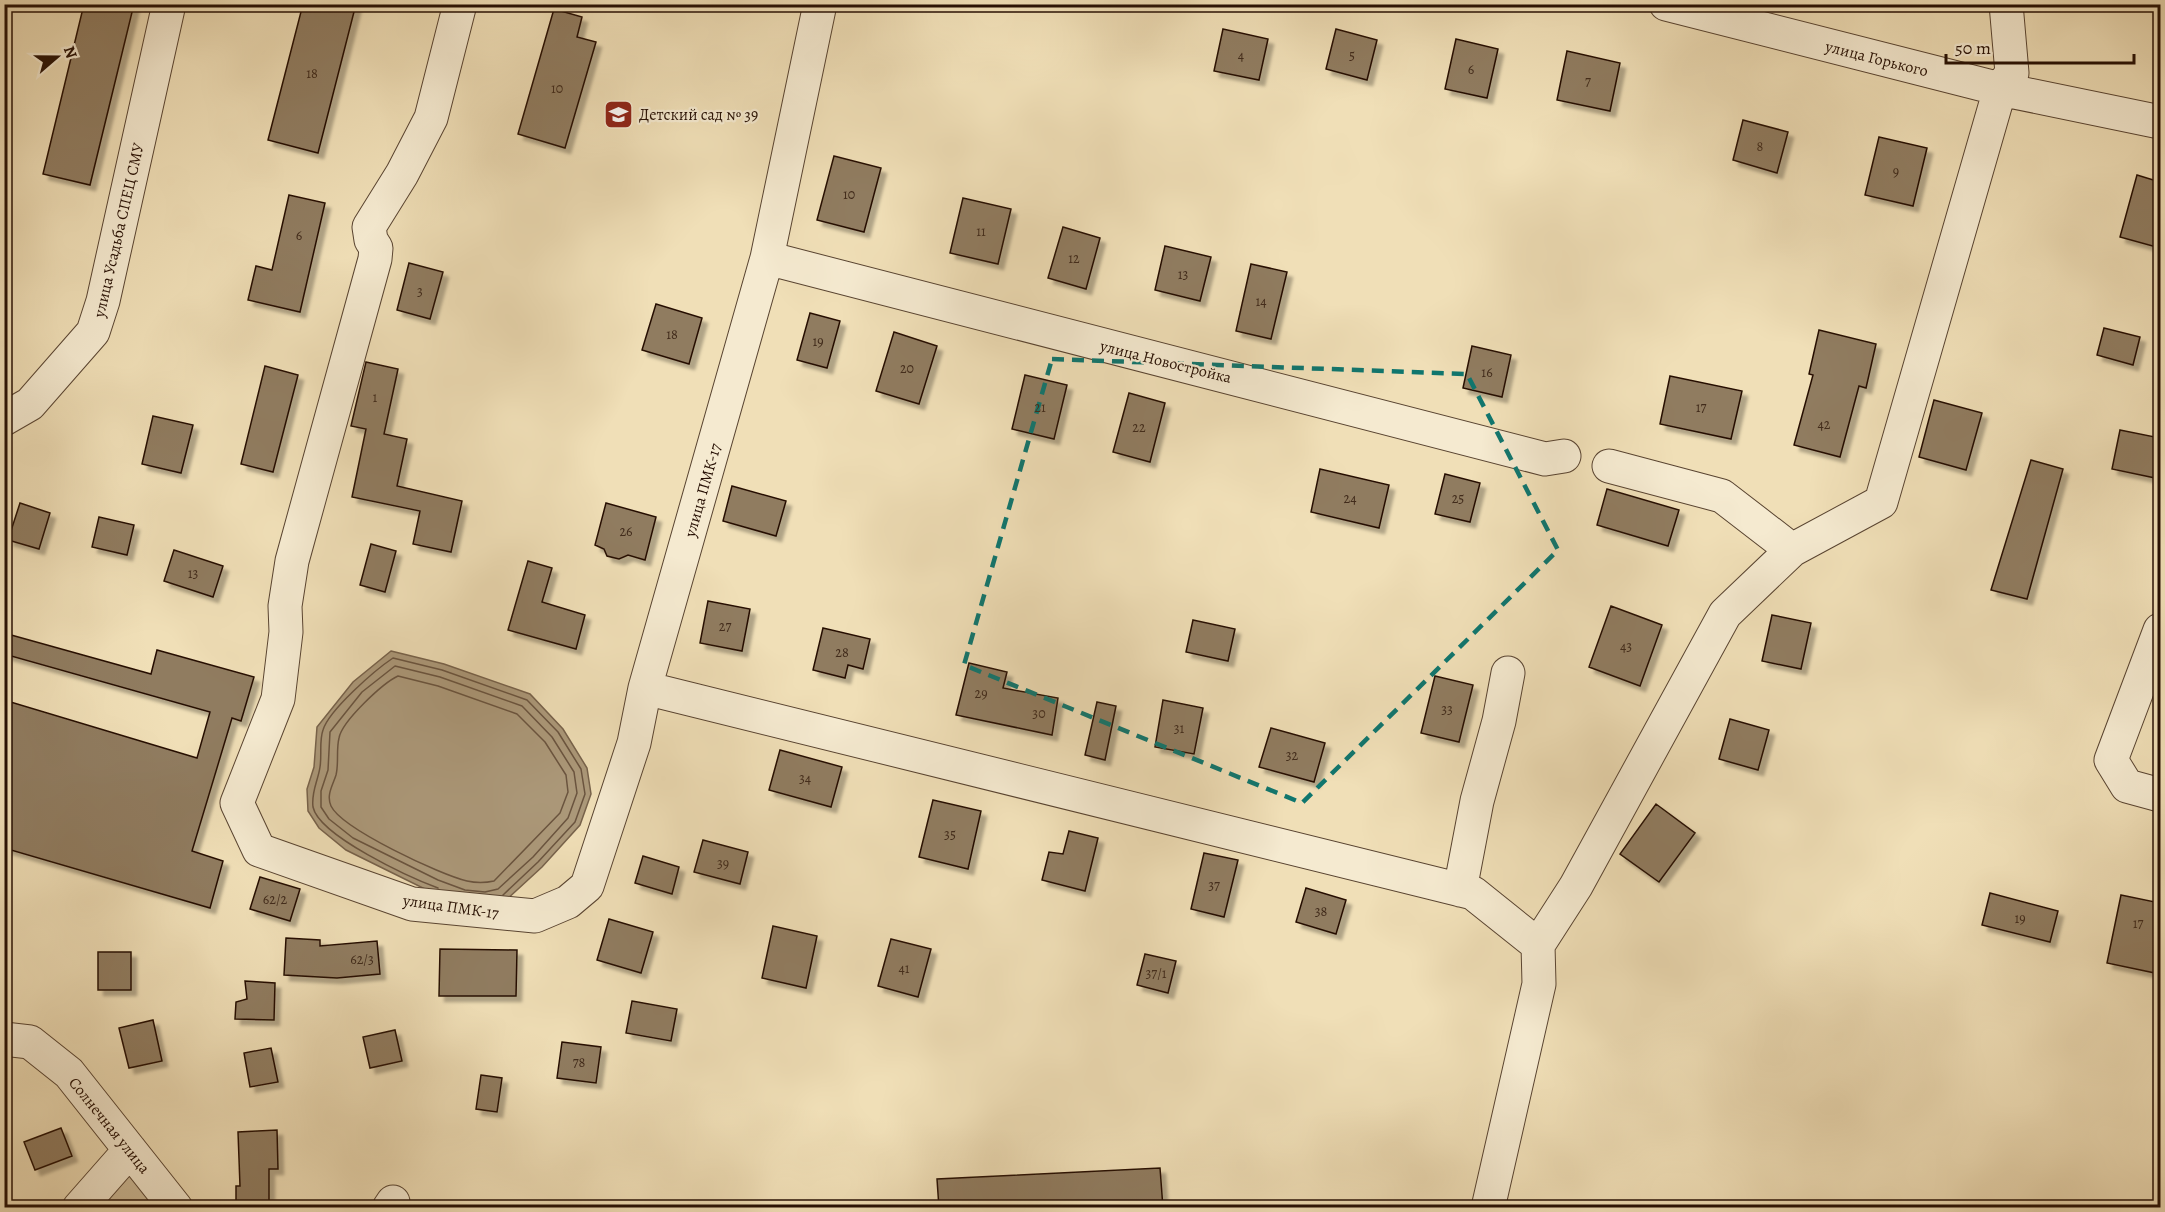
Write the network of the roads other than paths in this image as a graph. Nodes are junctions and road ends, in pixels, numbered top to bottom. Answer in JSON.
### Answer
{"nodes":[{"id":1,"x":169,"y":4,"type":"edge"},
{"id":2,"x":460,"y":4,"type":"edge"},
{"id":3,"x":820,"y":4,"type":"edge"},
{"id":4,"x":1666,"y":4,"type":"edge"},
{"id":5,"x":2006,"y":4,"type":"edge"},
{"id":6,"x":2000,"y":89,"type":"junction"},
{"id":7,"x":2160,"y":122,"type":"edge"},
{"id":8,"x":767,"y":258,"type":"junction"},
{"id":9,"x":4,"y":419,"type":"edge"},
{"id":10,"x":1564,"y":456,"type":"dead end"},
{"id":11,"x":1609,"y":466,"type":"dead end"},
{"id":12,"x":1792,"y":550,"type":"junction"},
{"id":13,"x":2160,"y":630,"type":"edge"},
{"id":14,"x":1508,"y":673,"type":"dead end"},
{"id":15,"x":645,"y":688,"type":"junction"},
{"id":16,"x":2160,"y":795,"type":"edge"},
{"id":17,"x":1460,"y":890,"type":"junction"},
{"id":18,"x":1538,"y":945,"type":"junction"},
{"id":19,"x":4,"y":1039,"type":"edge"},
{"id":20,"x":130,"y":1150,"type":"junction"},
{"id":21,"x":79,"y":1208,"type":"edge"},
{"id":22,"x":176,"y":1208,"type":"edge"},
{"id":23,"x":1488,"y":1208,"type":"edge"}],
"edges":[{"from":1,"to":9,"type":"street","name":"улица Усадьба СПЕЦ СМУ"},
{"from":2,"to":15,"type":"street","name":"улица ПМК-17"},
{"from":3,"to":8,"type":"street","name":"улица ПМК-17"},
{"from":4,"to":6,"type":"street","name":"улица Горького"},
{"from":5,"to":6,"type":"street"},
{"from":6,"to":7,"type":"street","name":"улица Горького"},
{"from":6,"to":12,"type":"street"},
{"from":8,"to":10,"type":"street","name":"улица Новостройка"},
{"from":8,"to":15,"type":"street","name":"улица ПМК-17"},
{"from":11,"to":12,"type":"street"},
{"from":12,"to":18,"type":"street"},
{"from":13,"to":16,"type":"street"},
{"from":14,"to":17,"type":"street"},
{"from":15,"to":17,"type":"street"},
{"from":17,"to":18,"type":"street"},
{"from":18,"to":23,"type":"street"},
{"from":19,"to":20,"type":"street","name":"Солнечная улица"},
{"from":20,"to":21,"type":"street"},
{"from":20,"to":22,"type":"street","name":"Солнечная улица"}]}
